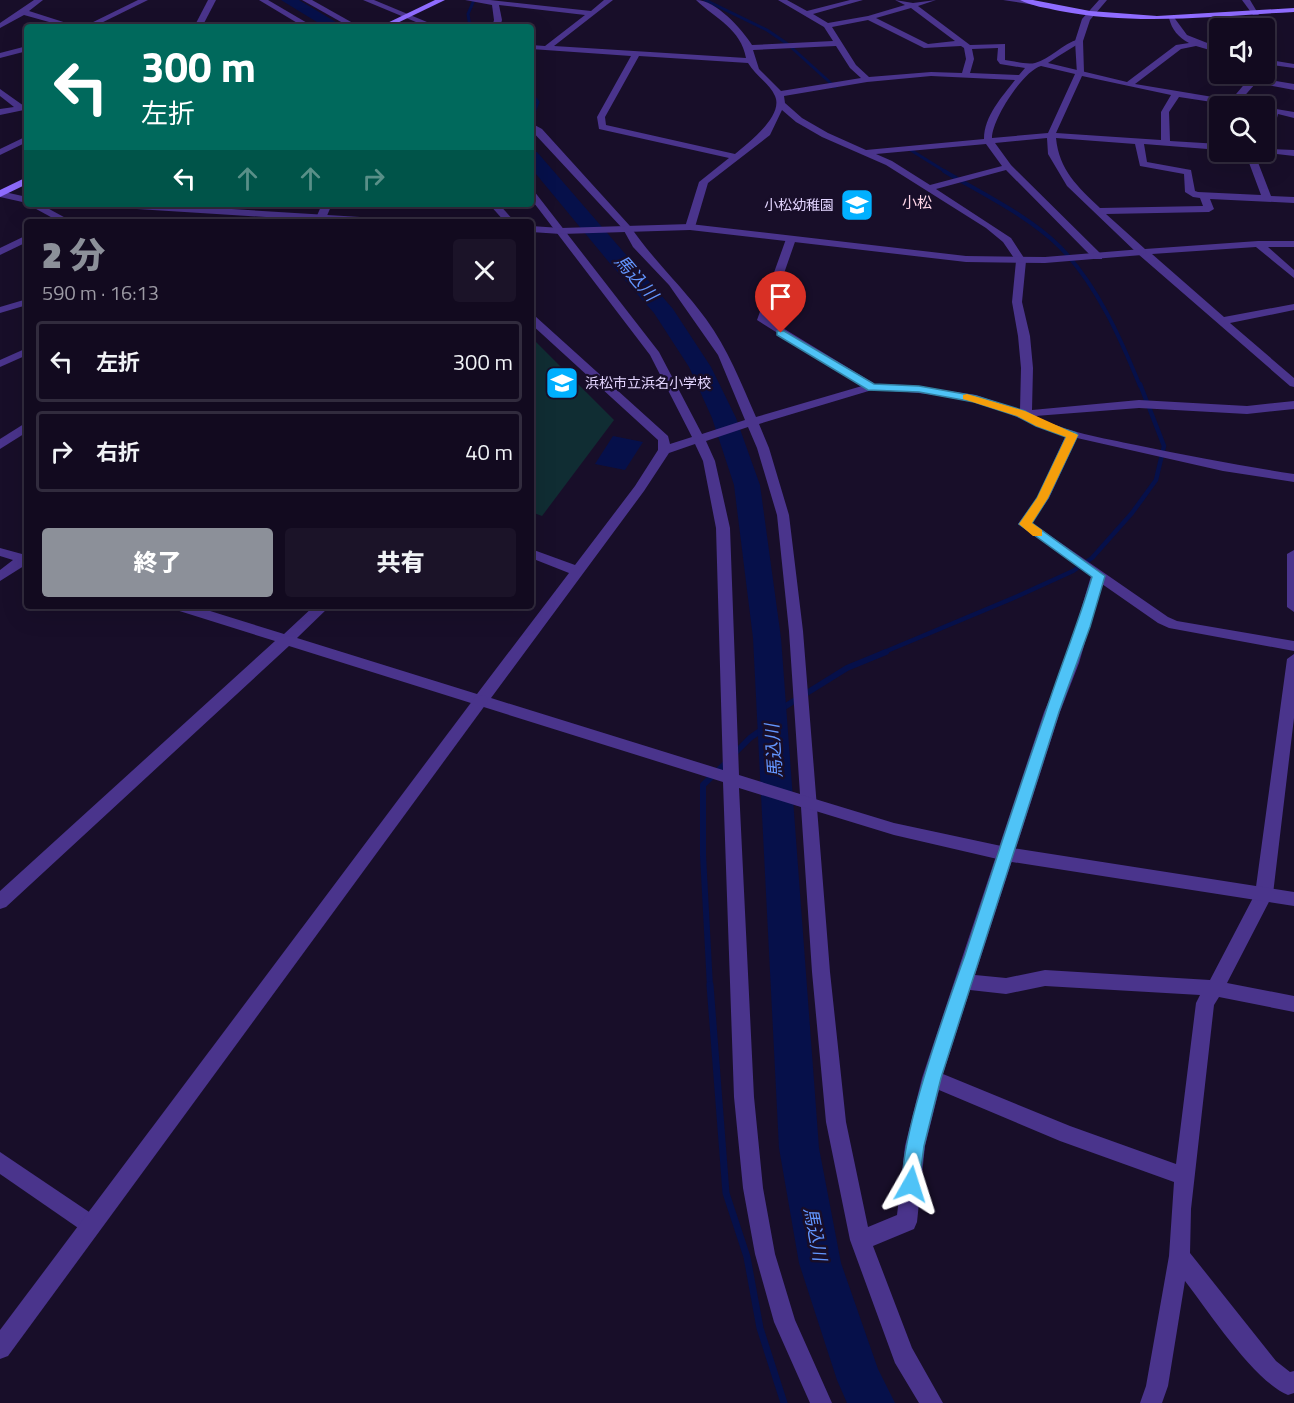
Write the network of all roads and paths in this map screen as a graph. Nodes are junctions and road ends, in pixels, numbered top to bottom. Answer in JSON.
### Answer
{"nodes":[{"id":1,"x":39,"y":0,"type":"edge"},
{"id":2,"x":144,"y":0,"type":"edge"},
{"id":3,"x":212,"y":0,"type":"edge"},
{"id":4,"x":263,"y":0,"type":"edge"},
{"id":5,"x":306,"y":0,"type":"edge"},
{"id":6,"x":367,"y":0,"type":"edge"},
{"id":7,"x":441,"y":0,"type":"edge"},
{"id":8,"x":469,"y":0,"type":"edge"},
{"id":9,"x":476,"y":0,"type":"edge"},
{"id":10,"x":609,"y":0,"type":"edge"},
{"id":11,"x":700,"y":0,"type":"edge"},
{"id":12,"x":782,"y":0,"type":"edge"},
{"id":13,"x":859,"y":0,"type":"edge"},
{"id":14,"x":899,"y":0,"type":"edge"},
{"id":15,"x":932,"y":0,"type":"edge"},
{"id":16,"x":1007,"y":0,"type":"edge"},
{"id":17,"x":1024,"y":0,"type":"edge"},
{"id":18,"x":1103,"y":0,"type":"edge"},
{"id":19,"x":1246,"y":0,"type":"edge"},
{"id":20,"x":495,"y":3,"type":"junction"},
{"id":21,"x":522,"y":3,"type":"edge"},
{"id":22,"x":1035,"y":3,"type":"junction"},
{"id":23,"x":913,"y":6,"type":"junction"},
{"id":24,"x":1294,"y":10,"type":"edge"},
{"id":25,"x":23,"y":12,"type":"junction"},
{"id":26,"x":592,"y":13,"type":"junction"},
{"id":27,"x":807,"y":13,"type":"junction"},
{"id":28,"x":1089,"y":13,"type":"junction"},
{"id":29,"x":1256,"y":13,"type":"junction"},
{"id":30,"x":408,"y":16,"type":"junction"},
{"id":31,"x":869,"y":18,"type":"junction"},
{"id":32,"x":1173,"y":18,"type":"junction"},
{"id":33,"x":65,"y":24,"type":"edge"},
{"id":34,"x":93,"y":24,"type":"edge"},
{"id":35,"x":200,"y":24,"type":"edge"},
{"id":36,"x":305,"y":24,"type":"edge"},
{"id":37,"x":350,"y":24,"type":"edge"},
{"id":38,"x":390,"y":24,"type":"edge"},
{"id":39,"x":428,"y":24,"type":"edge"},
{"id":40,"x":497,"y":24,"type":"edge"},
{"id":41,"x":827,"y":25,"type":"junction"},
{"id":42,"x":0,"y":26,"type":"edge"},
{"id":43,"x":1079,"y":41,"type":"junction"},
{"id":44,"x":839,"y":43,"type":"junction"},
{"id":45,"x":1196,"y":44,"type":"junction"},
{"id":46,"x":965,"y":45,"type":"junction"},
{"id":47,"x":534,"y":47,"type":"edge"},
{"id":48,"x":547,"y":48,"type":"junction"},
{"id":49,"x":749,"y":48,"type":"junction"},
{"id":50,"x":1209,"y":48,"type":"edge"},
{"id":51,"x":24,"y":49,"type":"edge"},
{"id":52,"x":636,"y":54,"type":"junction"},
{"id":53,"x":0,"y":56,"type":"edge"},
{"id":54,"x":751,"y":61,"type":"junction"},
{"id":55,"x":1275,"y":63,"type":"edge"},
{"id":56,"x":1037,"y":65,"type":"junction"},
{"id":57,"x":1294,"y":66,"type":"edge"},
{"id":58,"x":1080,"y":72,"type":"junction"},
{"id":59,"x":965,"y":77,"type":"junction"},
{"id":60,"x":1020,"y":78,"type":"junction"},
{"id":61,"x":867,"y":80,"type":"junction"},
{"id":62,"x":1275,"y":82,"type":"edge"},
{"id":63,"x":1249,"y":84,"type":"edge"},
{"id":64,"x":1128,"y":85,"type":"junction"},
{"id":65,"x":1294,"y":87,"type":"edge"},
{"id":66,"x":0,"y":92,"type":"edge"},
{"id":67,"x":1176,"y":94,"type":"junction"},
{"id":68,"x":1239,"y":96,"type":"edge"},
{"id":69,"x":780,"y":99,"type":"junction"},
{"id":70,"x":1209,"y":100,"type":"edge"},
{"id":71,"x":1275,"y":111,"type":"edge"},
{"id":72,"x":0,"y":112,"type":"edge"},
{"id":73,"x":1294,"y":115,"type":"edge"},
{"id":74,"x":534,"y":128,"type":"edge"},
{"id":75,"x":1051,"y":135,"type":"junction"},
{"id":76,"x":24,"y":140,"type":"edge"},
{"id":77,"x":988,"y":140,"type":"junction"},
{"id":78,"x":1139,"y":141,"type":"junction"},
{"id":79,"x":1166,"y":143,"type":"junction"},
{"id":80,"x":1209,"y":146,"type":"edge"},
{"id":81,"x":2,"y":150,"type":"edge"},
{"id":82,"x":868,"y":152,"type":"junction"},
{"id":83,"x":1275,"y":152,"type":"edge"},
{"id":84,"x":1294,"y":153,"type":"edge"},
{"id":85,"x":738,"y":158,"type":"junction"},
{"id":86,"x":1254,"y":162,"type":"edge"},
{"id":87,"x":1008,"y":167,"type":"junction"},
{"id":88,"x":24,"y":182,"type":"edge"},
{"id":89,"x":928,"y":188,"type":"junction"},
{"id":90,"x":0,"y":194,"type":"edge"},
{"id":91,"x":534,"y":196,"type":"edge"},
{"id":92,"x":1204,"y":196,"type":"junction"},
{"id":93,"x":1267,"y":198,"type":"junction"},
{"id":94,"x":24,"y":200,"type":"edge"},
{"id":95,"x":1294,"y":200,"type":"edge"},
{"id":96,"x":39,"y":207,"type":"edge"},
{"id":97,"x":151,"y":207,"type":"edge"},
{"id":98,"x":326,"y":207,"type":"edge"},
{"id":99,"x":497,"y":207,"type":"edge"},
{"id":100,"x":1097,"y":211,"type":"junction"},
{"id":101,"x":321,"y":218,"type":"junction"},
{"id":102,"x":61,"y":219,"type":"edge"},
{"id":103,"x":339,"y":219,"type":"edge"},
{"id":104,"x":507,"y":219,"type":"edge"},
{"id":105,"x":690,"y":227,"type":"junction"},
{"id":106,"x":534,"y":229,"type":"edge"},
{"id":107,"x":623,"y":229,"type":"junction"},
{"id":108,"x":564,"y":230,"type":"junction"},
{"id":109,"x":791,"y":239,"type":"junction"},
{"id":110,"x":24,"y":240,"type":"edge"},
{"id":111,"x":1258,"y":244,"type":"junction"},
{"id":112,"x":1294,"y":244,"type":"edge"},
{"id":113,"x":0,"y":252,"type":"edge"},
{"id":114,"x":1142,"y":252,"type":"junction"},
{"id":115,"x":1098,"y":257,"type":"junction"},
{"id":116,"x":1021,"y":261,"type":"junction"},
{"id":117,"x":1294,"y":274,"type":"edge"},
{"id":118,"x":24,"y":303,"type":"edge"},
{"id":119,"x":1294,"y":308,"type":"edge"},
{"id":120,"x":0,"y":310,"type":"edge"},
{"id":121,"x":534,"y":321,"type":"edge"},
{"id":122,"x":1222,"y":321,"type":"junction"},
{"id":123,"x":24,"y":352,"type":"edge"},
{"id":124,"x":0,"y":364,"type":"edge"},
{"id":125,"x":1294,"y":384,"type":"edge"},
{"id":126,"x":872,"y":387,"type":"junction"},
{"id":127,"x":1294,"y":405,"type":"edge"},
{"id":128,"x":1023,"y":413,"type":"junction"},
{"id":129,"x":752,"y":421,"type":"junction"},
{"id":130,"x":24,"y":428,"type":"edge"},
{"id":131,"x":1072,"y":435,"type":"junction"},
{"id":132,"x":698,"y":439,"type":"junction"},
{"id":133,"x":0,"y":444,"type":"edge"},
{"id":134,"x":664,"y":450,"type":"junction"},
{"id":135,"x":1294,"y":478,"type":"edge"},
{"id":136,"x":0,"y":552,"type":"edge"},
{"id":137,"x":534,"y":554,"type":"edge"},
{"id":138,"x":1294,"y":554,"type":"edge"},
{"id":139,"x":24,"y":558,"type":"edge"},
{"id":140,"x":24,"y":560,"type":"edge"},
{"id":141,"x":577,"y":571,"type":"junction"},
{"id":142,"x":1094,"y":573,"type":"junction"},
{"id":143,"x":0,"y":577,"type":"edge"},
{"id":144,"x":1294,"y":607,"type":"edge"},
{"id":145,"x":188,"y":609,"type":"edge"},
{"id":146,"x":320,"y":609,"type":"edge"},
{"id":147,"x":286,"y":640,"type":"junction"},
{"id":148,"x":1294,"y":646,"type":"edge"},
{"id":149,"x":1294,"y":659,"type":"edge"},
{"id":150,"x":482,"y":700,"type":"junction"},
{"id":151,"x":1290,"y":725,"type":"edge"},
{"id":152,"x":733,"y":779,"type":"junction"},
{"id":153,"x":806,"y":802,"type":"junction"},
{"id":154,"x":1006,"y":854,"type":"junction"},
{"id":155,"x":1264,"y":894,"type":"junction"},
{"id":156,"x":1294,"y":899,"type":"edge"},
{"id":157,"x":0,"y":902,"type":"edge"},
{"id":158,"x":963,"y":982,"type":"junction"},
{"id":159,"x":1215,"y":988,"type":"junction"},
{"id":160,"x":1294,"y":1004,"type":"edge"},
{"id":161,"x":932,"y":1078,"type":"junction"},
{"id":162,"x":0,"y":1162,"type":"edge"},
{"id":163,"x":1186,"y":1177,"type":"junction"},
{"id":164,"x":91,"y":1225,"type":"junction"},
{"id":165,"x":860,"y":1240,"type":"junction"},
{"id":166,"x":1179,"y":1256,"type":"junction"},
{"id":167,"x":0,"y":1348,"type":"edge"},
{"id":168,"x":1294,"y":1382,"type":"edge"},
{"id":169,"x":821,"y":1403,"type":"edge"},
{"id":170,"x":932,"y":1403,"type":"edge"},
{"id":171,"x":1151,"y":1403,"type":"edge"}],
"edges":[{"from":1,"to":25,"type":"street"},
{"from":2,"to":34,"type":"street"},
{"from":3,"to":35,"type":"street"},
{"from":4,"to":36,"type":"street"},
{"from":5,"to":37,"type":"street"},
{"from":6,"to":30,"type":"street"},
{"from":7,"to":30,"type":"main road"},
{"from":8,"to":9,"type":"street"},
{"from":9,"to":20,"type":"street"},
{"from":10,"to":26,"type":"street"},
{"from":11,"to":49,"type":"street"},
{"from":12,"to":27,"type":"street"},
{"from":13,"to":27,"type":"street"},
{"from":14,"to":23,"type":"street"},
{"from":15,"to":23,"type":"street"},
{"from":16,"to":22,"type":"street"},
{"from":17,"to":22,"type":"main road"},
{"from":18,"to":28,"type":"street"},
{"from":19,"to":29,"type":"street"},
{"from":20,"to":21,"type":"street"},
{"from":20,"to":40,"type":"street"},
{"from":21,"to":26,"type":"street"},
{"from":22,"to":28,"type":"main road"},
{"from":23,"to":31,"type":"street"},
{"from":23,"to":46,"type":"street"},
{"from":24,"to":29,"type":"main road"},
{"from":25,"to":33,"type":"street"},
{"from":25,"to":42,"type":"street"},
{"from":26,"to":48,"type":"street"},
{"from":27,"to":41,"type":"street"},
{"from":28,"to":32,"type":"main road"},
{"from":28,"to":43,"type":"street"},
{"from":29,"to":32,"type":"main road"},
{"from":30,"to":38,"type":"main road"},
{"from":30,"to":39,"type":"street"},
{"from":31,"to":41,"type":"street"},
{"from":31,"to":46,"type":"street"},
{"from":32,"to":45,"type":"street"},
{"from":41,"to":44,"type":"street"},
{"from":43,"to":56,"type":"street"},
{"from":43,"to":58,"type":"street"},
{"from":44,"to":49,"type":"street"},
{"from":44,"to":61,"type":"street"},
{"from":45,"to":50,"type":"street"},
{"from":45,"to":64,"type":"street"},
{"from":46,"to":56,"type":"street"},
{"from":46,"to":59,"type":"street"},
{"from":47,"to":48,"type":"street"},
{"from":48,"to":52,"type":"street"},
{"from":49,"to":54,"type":"street"},
{"from":51,"to":53,"type":"street"},
{"from":52,"to":54,"type":"street"},
{"from":52,"to":85,"type":"street"},
{"from":54,"to":69,"type":"street"},
{"from":55,"to":57,"type":"street"},
{"from":56,"to":58,"type":"street"},
{"from":56,"to":60,"type":"street"},
{"from":58,"to":64,"type":"street"},
{"from":58,"to":75,"type":"street"},
{"from":59,"to":60,"type":"street"},
{"from":59,"to":61,"type":"street"},
{"from":60,"to":77,"type":"street"},
{"from":61,"to":69,"type":"street"},
{"from":62,"to":65,"type":"street"},
{"from":63,"to":68,"type":"street"},
{"from":64,"to":67,"type":"street"},
{"from":66,"to":72,"type":"street"},
{"from":67,"to":70,"type":"street"},
{"from":67,"to":79,"type":"street"},
{"from":69,"to":82,"type":"street"},
{"from":69,"to":85,"type":"street"},
{"from":71,"to":73,"type":"street"},
{"from":74,"to":107,"type":"street"},
{"from":75,"to":77,"type":"street"},
{"from":75,"to":78,"type":"street"},
{"from":75,"to":100,"type":"street"},
{"from":76,"to":81,"type":"street"},
{"from":77,"to":82,"type":"street"},
{"from":77,"to":87,"type":"street"},
{"from":78,"to":79,"type":"street"},
{"from":78,"to":92,"type":"street"},
{"from":79,"to":80,"type":"street"},
{"from":82,"to":89,"type":"street"},
{"from":83,"to":84,"type":"street"},
{"from":85,"to":105,"type":"street"},
{"from":86,"to":93,"type":"street"},
{"from":87,"to":89,"type":"street"},
{"from":87,"to":115,"type":"street"},
{"from":88,"to":90,"type":"main road"},
{"from":89,"to":116,"type":"street"},
{"from":90,"to":94,"type":"street"},
{"from":91,"to":108,"type":"street"},
{"from":92,"to":93,"type":"street"},
{"from":92,"to":100,"type":"street"},
{"from":93,"to":95,"type":"street"},
{"from":96,"to":102,"type":"street"},
{"from":97,"to":101,"type":"street"},
{"from":98,"to":101,"type":"street"},
{"from":99,"to":104,"type":"street"},
{"from":100,"to":114,"type":"street"},
{"from":101,"to":103,"type":"street"},
{"from":105,"to":107,"type":"street"},
{"from":105,"to":109,"type":"street"},
{"from":106,"to":108,"type":"street"},
{"from":107,"to":108,"type":"street"},
{"from":107,"to":129,"type":"street"},
{"from":108,"to":132,"type":"street"},
{"from":109,"to":116,"type":"street"},
{"from":109,"to":126,"type":"street"},
{"from":110,"to":113,"type":"street"},
{"from":111,"to":112,"type":"street"},
{"from":111,"to":114,"type":"street"},
{"from":111,"to":117,"type":"street"},
{"from":114,"to":115,"type":"street"},
{"from":114,"to":122,"type":"street"},
{"from":115,"to":116,"type":"street"},
{"from":116,"to":128,"type":"street"},
{"from":118,"to":120,"type":"street"},
{"from":119,"to":122,"type":"street"},
{"from":121,"to":134,"type":"street"},
{"from":122,"to":125,"type":"street"},
{"from":123,"to":124,"type":"street"},
{"from":126,"to":128,"type":"street"},
{"from":126,"to":129,"type":"street"},
{"from":127,"to":128,"type":"street"},
{"from":128,"to":131,"type":"street"},
{"from":129,"to":132,"type":"street"},
{"from":129,"to":153,"type":"street"},
{"from":130,"to":133,"type":"street"},
{"from":131,"to":135,"type":"street"},
{"from":131,"to":142,"type":"street"},
{"from":132,"to":134,"type":"street"},
{"from":132,"to":152,"type":"street"},
{"from":134,"to":141,"type":"street"},
{"from":136,"to":139,"type":"street"},
{"from":137,"to":141,"type":"street"},
{"from":138,"to":144,"type":"street"},
{"from":140,"to":143,"type":"street"},
{"from":141,"to":150,"type":"street"},
{"from":142,"to":148,"type":"street"},
{"from":142,"to":154,"type":"street"},
{"from":145,"to":147,"type":"street"},
{"from":146,"to":147,"type":"street"},
{"from":147,"to":150,"type":"street"},
{"from":147,"to":157,"type":"street"},
{"from":149,"to":151,"type":"street"},
{"from":150,"to":152,"type":"street"},
{"from":150,"to":164,"type":"street"},
{"from":151,"to":155,"type":"street"},
{"from":152,"to":153,"type":"street"},
{"from":152,"to":169,"type":"street"},
{"from":153,"to":154,"type":"street"},
{"from":153,"to":165,"type":"street"},
{"from":154,"to":155,"type":"street"},
{"from":154,"to":158,"type":"street"},
{"from":155,"to":156,"type":"street"},
{"from":155,"to":159,"type":"street"},
{"from":158,"to":159,"type":"street"},
{"from":158,"to":161,"type":"street"},
{"from":159,"to":160,"type":"street"},
{"from":159,"to":163,"type":"street"},
{"from":161,"to":163,"type":"street"},
{"from":161,"to":165,"type":"street"},
{"from":162,"to":164,"type":"street"},
{"from":163,"to":166,"type":"street"},
{"from":164,"to":167,"type":"street"},
{"from":165,"to":170,"type":"street"},
{"from":166,"to":168,"type":"street"},
{"from":166,"to":171,"type":"street"}]}
